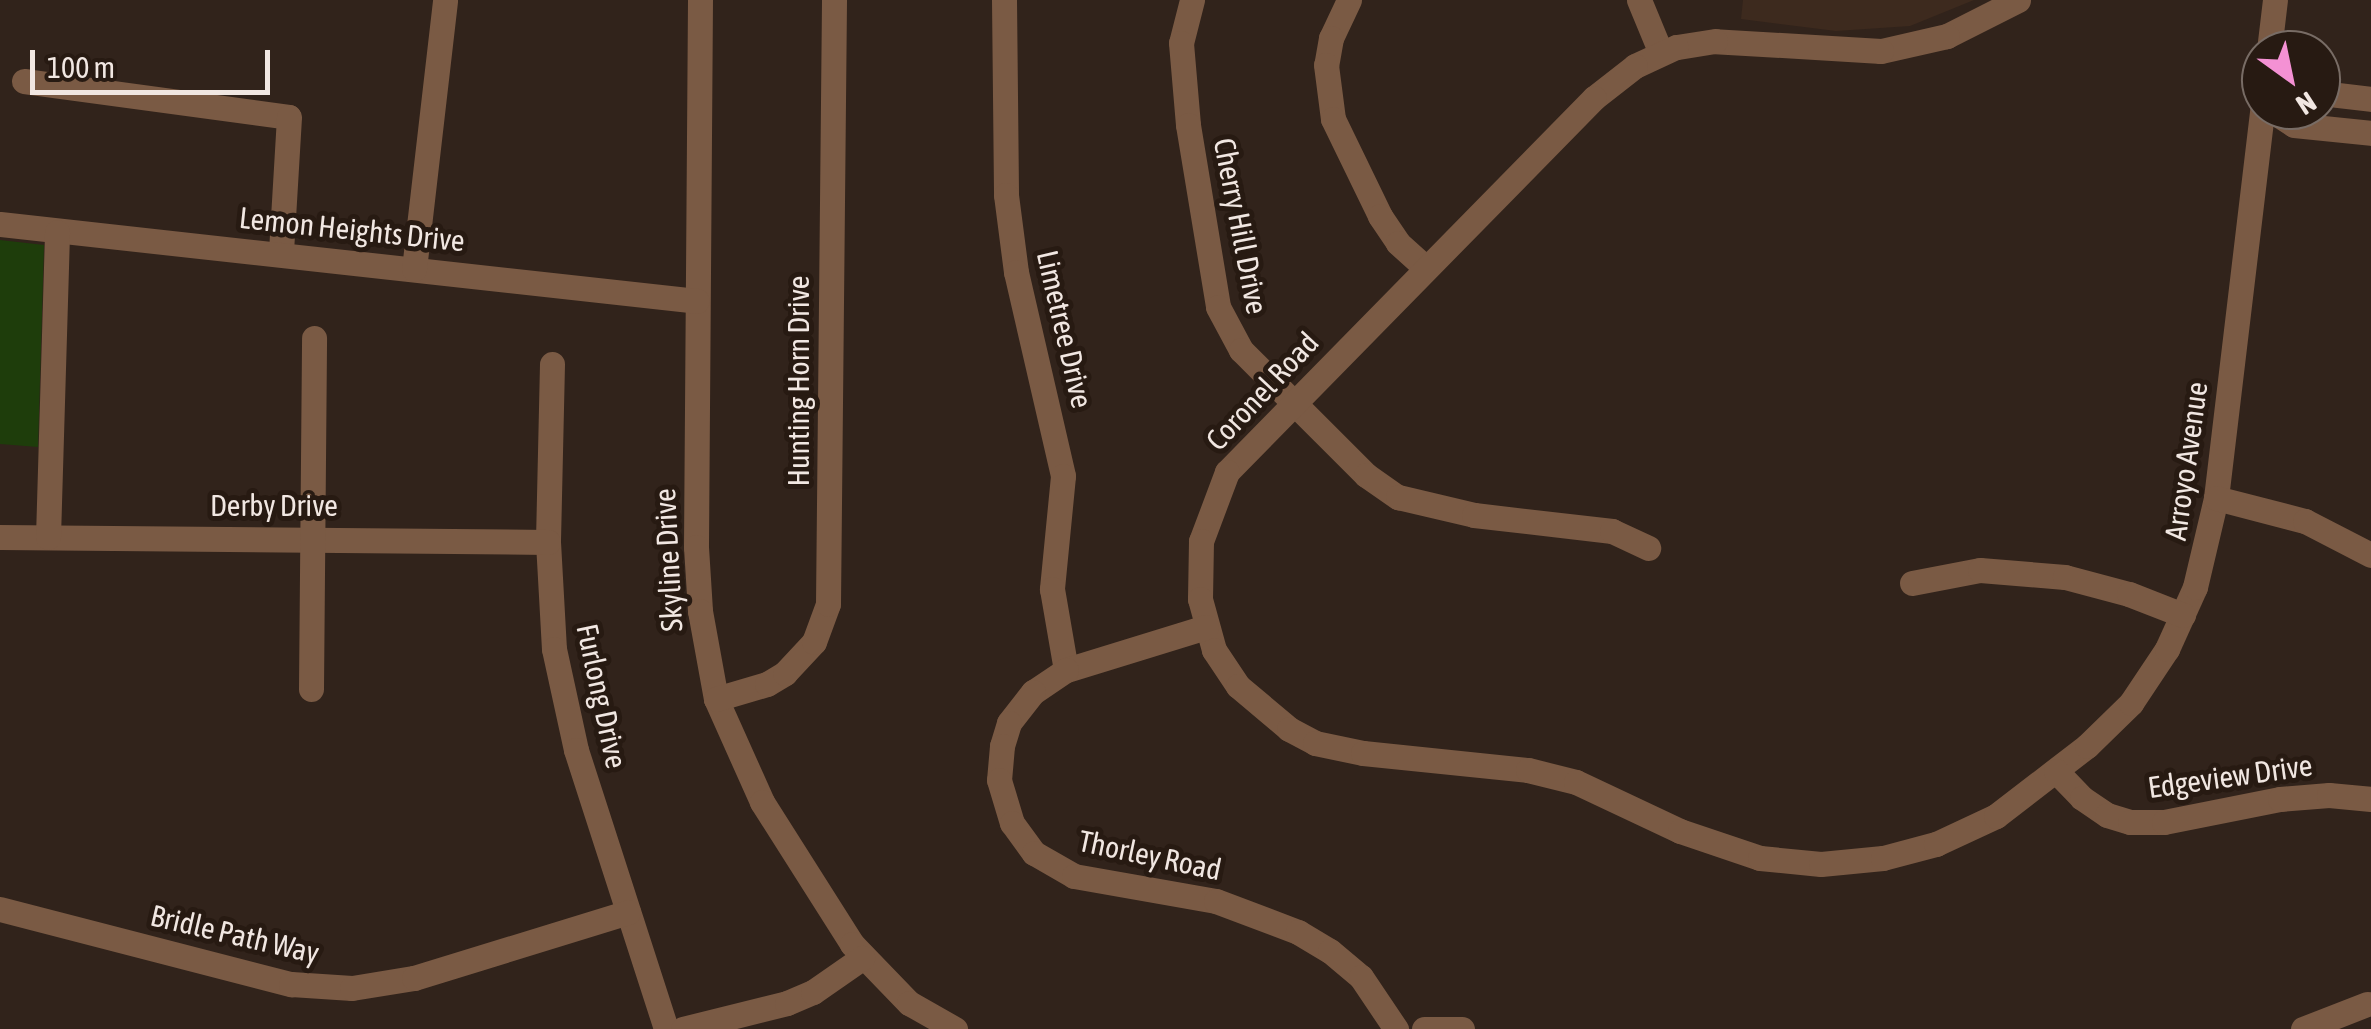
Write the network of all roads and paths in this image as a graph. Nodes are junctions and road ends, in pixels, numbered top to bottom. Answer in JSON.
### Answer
{"nodes":[{"id":1,"x":700,"y":0,"type":"edge"},
{"id":2,"x":834,"y":0,"type":"edge"},
{"id":3,"x":1004,"y":0,"type":"edge"},
{"id":4,"x":1192,"y":0,"type":"edge"},
{"id":5,"x":1349,"y":0,"type":"edge"},
{"id":6,"x":1639,"y":0,"type":"edge"},
{"id":7,"x":2018,"y":0,"type":"edge"},
{"id":8,"x":2275,"y":0,"type":"edge"},
{"id":9,"x":446,"y":1,"type":"edge"},
{"id":10,"x":2272,"y":30,"type":"edge"},
{"id":11,"x":1660,"y":53,"type":"junction"},
{"id":12,"x":24,"y":81,"type":"dead end"},
{"id":13,"x":2341,"y":95,"type":"edge"},
{"id":14,"x":2371,"y":99,"type":"edge"},
{"id":15,"x":2341,"y":129,"type":"edge"},
{"id":16,"x":2260,"y":130,"type":"edge"},
{"id":17,"x":2371,"y":133,"type":"edge"},
{"id":18,"x":0,"y":224,"type":"edge"},
{"id":19,"x":58,"y":232,"type":"junction"},
{"id":20,"x":281,"y":253,"type":"junction"},
{"id":21,"x":1426,"y":268,"type":"junction"},
{"id":22,"x":414,"y":269,"type":"junction"},
{"id":23,"x":696,"y":301,"type":"junction"},
{"id":24,"x":314,"y":338,"type":"dead end"},
{"id":25,"x":552,"y":364,"type":"dead end"},
{"id":26,"x":1292,"y":403,"type":"junction"},
{"id":27,"x":2216,"y":498,"type":"junction"},
{"id":28,"x":48,"y":536,"type":"junction"},
{"id":29,"x":312,"y":537,"type":"junction"},
{"id":30,"x":0,"y":538,"type":"edge"},
{"id":31,"x":548,"y":542,"type":"junction"},
{"id":32,"x":1648,"y":548,"type":"dead end"},
{"id":33,"x":2371,"y":555,"type":"edge"},
{"id":34,"x":1912,"y":583,"type":"dead end"},
{"id":35,"x":2183,"y":615,"type":"junction"},
{"id":36,"x":1206,"y":627,"type":"junction"},
{"id":37,"x":1066,"y":670,"type":"junction"},
{"id":38,"x":311,"y":689,"type":"dead end"},
{"id":39,"x":716,"y":699,"type":"junction"},
{"id":40,"x":2056,"y":770,"type":"junction"},
{"id":41,"x":2371,"y":799,"type":"edge"},
{"id":42,"x":0,"y":908,"type":"edge"},
{"id":43,"x":628,"y":912,"type":"junction"},
{"id":44,"x":862,"y":958,"type":"junction"},
{"id":45,"x":2367,"y":1004,"type":"dead end"},
{"id":46,"x":666,"y":1029,"type":"edge"},
{"id":47,"x":683,"y":1029,"type":"edge"},
{"id":48,"x":955,"y":1029,"type":"edge"},
{"id":49,"x":1396,"y":1029,"type":"edge"},
{"id":50,"x":1424,"y":1029,"type":"edge"},
{"id":51,"x":1462,"y":1029,"type":"edge"},
{"id":52,"x":2303,"y":1029,"type":"edge"}],
"edges":[{"from":1,"to":23,"type":"street","name":"Skyline Drive"},
{"from":2,"to":39,"type":"street","name":"Hunting Horn Drive"},
{"from":3,"to":37,"type":"street","name":"Limetree Drive"},
{"from":4,"to":26,"type":"street","name":"Cherry Hill Drive"},
{"from":5,"to":21,"type":"street"},
{"from":6,"to":11,"type":"street"},
{"from":7,"to":11,"type":"street","name":"Coronel Road"},
{"from":8,"to":10,"type":"street"},
{"from":9,"to":22,"type":"street"},
{"from":11,"to":21,"type":"street","name":"Coronel Road"},
{"from":12,"to":20,"type":"street"},
{"from":13,"to":14,"type":"street"},
{"from":15,"to":17,"type":"street"},
{"from":16,"to":27,"type":"street","name":"Arroyo Avenue"},
{"from":18,"to":19,"type":"street","name":"Lemon Heights Drive"},
{"from":19,"to":20,"type":"street","name":"Lemon Heights Drive"},
{"from":19,"to":28,"type":"street"},
{"from":20,"to":22,"type":"street","name":"Lemon Heights Drive"},
{"from":21,"to":26,"type":"street","name":"Coronel Road"},
{"from":22,"to":23,"type":"street","name":"Lemon Heights Drive"},
{"from":23,"to":39,"type":"street","name":"Skyline Drive"},
{"from":24,"to":29,"type":"street"},
{"from":25,"to":31,"type":"street","name":"Furlong Drive"},
{"from":26,"to":32,"type":"street","name":"Cherry Hill Drive"},
{"from":26,"to":36,"type":"street","name":"Coronel Road"},
{"from":27,"to":33,"type":"street"},
{"from":27,"to":35,"type":"street","name":"Arroyo Avenue"},
{"from":28,"to":29,"type":"street","name":"Derby Drive"},
{"from":28,"to":30,"type":"street","name":"Derby Drive"},
{"from":29,"to":31,"type":"street","name":"Derby Drive"},
{"from":29,"to":38,"type":"street"},
{"from":31,"to":43,"type":"street","name":"Furlong Drive"},
{"from":34,"to":35,"type":"street"},
{"from":35,"to":40,"type":"street","name":"Arroyo Avenue"},
{"from":36,"to":37,"type":"street","name":"Thorley Road"},
{"from":36,"to":40,"type":"street","name":"Coronel Road"},
{"from":37,"to":49,"type":"street","name":"Thorley Road"},
{"from":39,"to":44,"type":"street","name":"Skyline Drive"},
{"from":40,"to":41,"type":"street","name":"Edgeview Drive"},
{"from":42,"to":43,"type":"street","name":"Bridle Path Way"},
{"from":43,"to":46,"type":"street","name":"Furlong Drive"},
{"from":44,"to":47,"type":"street"},
{"from":44,"to":48,"type":"street","name":"Skyline Drive"},
{"from":45,"to":52,"type":"street"},
{"from":50,"to":51,"type":"street"}]}
